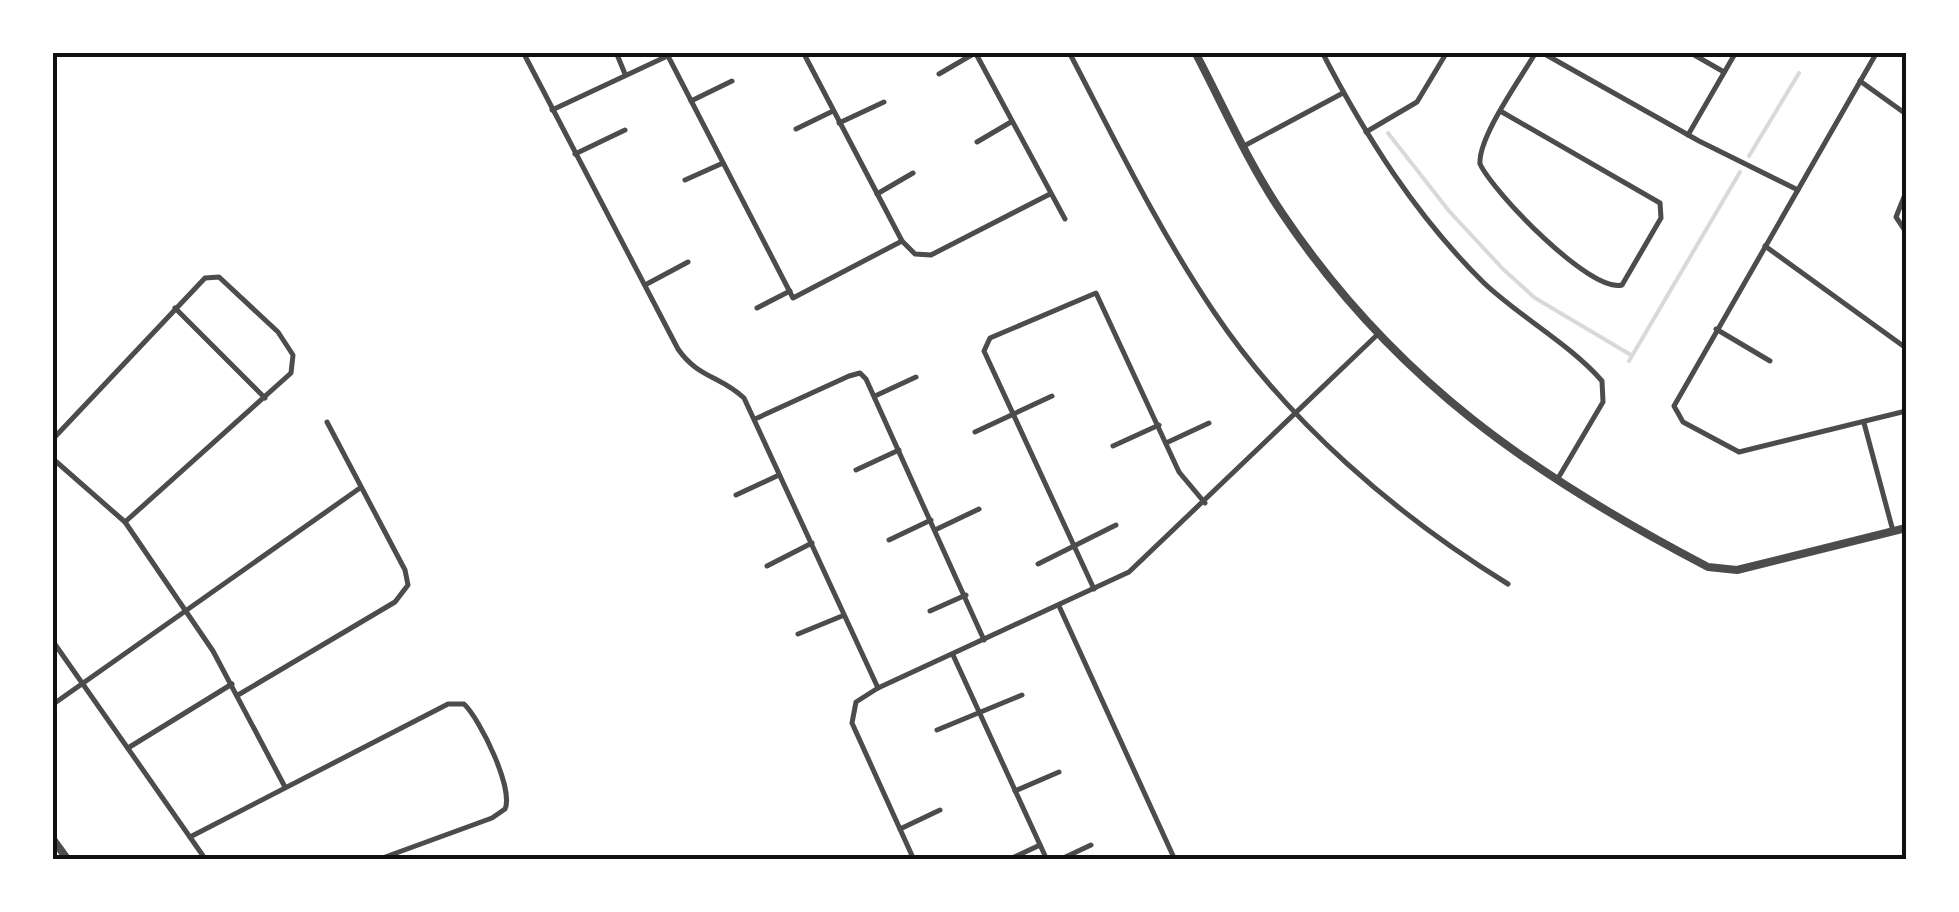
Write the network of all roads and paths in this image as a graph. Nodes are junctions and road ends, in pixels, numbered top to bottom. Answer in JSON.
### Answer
{"nodes":[{"id":1,"x":522,"y":52,"type":"edge"},
{"id":2,"x":616,"y":52,"type":"edge"},
{"id":3,"x":676,"y":52,"type":"edge"},
{"id":4,"x":1069,"y":52,"type":"edge"},
{"id":5,"x":1195,"y":52,"type":"edge"},
{"id":6,"x":1322,"y":52,"type":"edge"},
{"id":7,"x":1538,"y":52,"type":"edge"},
{"id":8,"x":1690,"y":52,"type":"edge"},
{"id":9,"x":1736,"y":52,"type":"edge"},
{"id":10,"x":1877,"y":52,"type":"edge"},
{"id":11,"x":804,"y":53,"type":"edge"},
{"id":12,"x":975,"y":53,"type":"edge"},
{"id":13,"x":1443,"y":54,"type":"edge"},
{"id":14,"x":668,"y":56,"type":"junction"},
{"id":15,"x":1724,"y":72,"type":"junction"},
{"id":16,"x":625,"y":74,"type":"junction"},
{"id":17,"x":938,"y":74,"type":"dead end"},
{"id":18,"x":732,"y":81,"type":"dead end"},
{"id":19,"x":1860,"y":81,"type":"junction"},
{"id":20,"x":1343,"y":93,"type":"junction"},
{"id":21,"x":691,"y":101,"type":"junction"},
{"id":22,"x":884,"y":102,"type":"dead end"},
{"id":23,"x":552,"y":110,"type":"junction"},
{"id":24,"x":833,"y":111,"type":"junction"},
{"id":25,"x":1502,"y":112,"type":"junction"},
{"id":26,"x":1906,"y":114,"type":"edge"},
{"id":27,"x":1011,"y":122,"type":"junction"},
{"id":28,"x":839,"y":123,"type":"junction"},
{"id":29,"x":796,"y":129,"type":"dead end"},
{"id":30,"x":625,"y":130,"type":"dead end"},
{"id":31,"x":1366,"y":132,"type":"junction"},
{"id":32,"x":1688,"y":135,"type":"junction"},
{"id":33,"x":977,"y":142,"type":"dead end"},
{"id":34,"x":1244,"y":146,"type":"junction"},
{"id":35,"x":575,"y":154,"type":"junction"},
{"id":36,"x":723,"y":162,"type":"junction"},
{"id":37,"x":914,"y":173,"type":"dead end"},
{"id":38,"x":685,"y":180,"type":"dead end"},
{"id":39,"x":1798,"y":190,"type":"junction"},
{"id":40,"x":1906,"y":192,"type":"edge"},
{"id":41,"x":877,"y":194,"type":"junction"},
{"id":42,"x":1050,"y":194,"type":"junction"},
{"id":43,"x":1064,"y":219,"type":"dead end"},
{"id":44,"x":1906,"y":232,"type":"edge"},
{"id":45,"x":902,"y":241,"type":"junction"},
{"id":46,"x":1765,"y":246,"type":"junction"},
{"id":47,"x":688,"y":262,"type":"dead end"},
{"id":48,"x":645,"y":285,"type":"junction"},
{"id":49,"x":790,"y":291,"type":"junction"},
{"id":50,"x":175,"y":308,"type":"junction"},
{"id":51,"x":757,"y":308,"type":"dead end"},
{"id":52,"x":1716,"y":329,"type":"junction"},
{"id":53,"x":1377,"y":336,"type":"junction"},
{"id":54,"x":1906,"y":348,"type":"edge"},
{"id":55,"x":1770,"y":361,"type":"dead end"},
{"id":56,"x":916,"y":376,"type":"dead end"},
{"id":57,"x":876,"y":396,"type":"junction"},
{"id":58,"x":1052,"y":396,"type":"dead end"},
{"id":59,"x":265,"y":398,"type":"junction"},
{"id":60,"x":1906,"y":411,"type":"edge"},
{"id":61,"x":1298,"y":412,"type":"junction"},
{"id":62,"x":1013,"y":413,"type":"junction"},
{"id":63,"x":754,"y":419,"type":"junction"},
{"id":64,"x":328,"y":422,"type":"dead end"},
{"id":65,"x":1864,"y":422,"type":"junction"},
{"id":66,"x":1209,"y":424,"type":"dead end"},
{"id":67,"x":1158,"y":425,"type":"junction"},
{"id":68,"x":975,"y":432,"type":"dead end"},
{"id":69,"x":52,"y":440,"type":"edge"},
{"id":70,"x":1166,"y":444,"type":"junction"},
{"id":71,"x":1113,"y":446,"type":"dead end"},
{"id":72,"x":899,"y":450,"type":"junction"},
{"id":73,"x":52,"y":458,"type":"edge"},
{"id":74,"x":856,"y":470,"type":"dead end"},
{"id":75,"x":779,"y":475,"type":"junction"},
{"id":76,"x":1557,"y":480,"type":"junction"},
{"id":77,"x":360,"y":488,"type":"junction"},
{"id":78,"x":736,"y":495,"type":"dead end"},
{"id":79,"x":1205,"y":504,"type":"junction"},
{"id":80,"x":979,"y":509,"type":"dead end"},
{"id":81,"x":932,"y":520,"type":"junction"},
{"id":82,"x":124,"y":522,"type":"junction"},
{"id":83,"x":1116,"y":525,"type":"dead end"},
{"id":84,"x":1906,"y":528,"type":"edge"},
{"id":85,"x":936,"y":530,"type":"junction"},
{"id":86,"x":1893,"y":532,"type":"junction"},
{"id":87,"x":888,"y":540,"type":"dead end"},
{"id":88,"x":812,"y":543,"type":"junction"},
{"id":89,"x":1072,"y":546,"type":"junction"},
{"id":90,"x":1038,"y":564,"type":"dead end"},
{"id":91,"x":767,"y":566,"type":"dead end"},
{"id":92,"x":1508,"y":584,"type":"dead end"},
{"id":93,"x":1094,"y":589,"type":"junction"},
{"id":94,"x":966,"y":594,"type":"junction"},
{"id":95,"x":1059,"y":606,"type":"junction"},
{"id":96,"x":930,"y":611,"type":"dead end"},
{"id":97,"x":186,"y":612,"type":"junction"},
{"id":98,"x":843,"y":615,"type":"junction"},
{"id":99,"x":798,"y":634,"type":"dead end"},
{"id":100,"x":52,"y":640,"type":"edge"},
{"id":101,"x":984,"y":640,"type":"junction"},
{"id":102,"x":953,"y":655,"type":"junction"},
{"id":103,"x":84,"y":684,"type":"junction"},
{"id":104,"x":232,"y":684,"type":"junction"},
{"id":105,"x":878,"y":688,"type":"junction"},
{"id":106,"x":238,"y":695,"type":"junction"},
{"id":107,"x":1022,"y":695,"type":"dead end"},
{"id":108,"x":52,"y":705,"type":"edge"},
{"id":109,"x":979,"y":713,"type":"junction"},
{"id":110,"x":937,"y":730,"type":"dead end"},
{"id":111,"x":128,"y":748,"type":"junction"},
{"id":112,"x":1059,"y":772,"type":"dead end"},
{"id":113,"x":286,"y":787,"type":"junction"},
{"id":114,"x":1016,"y":791,"type":"junction"},
{"id":115,"x":940,"y":810,"type":"dead end"},
{"id":116,"x":900,"y":830,"type":"junction"},
{"id":117,"x":190,"y":837,"type":"junction"},
{"id":118,"x":52,"y":838,"type":"edge"},
{"id":119,"x":1040,"y":845,"type":"junction"},
{"id":120,"x":1091,"y":846,"type":"dead end"},
{"id":121,"x":68,"y":860,"type":"edge"},
{"id":122,"x":206,"y":860,"type":"edge"},
{"id":123,"x":377,"y":860,"type":"edge"},
{"id":124,"x":914,"y":860,"type":"edge"},
{"id":125,"x":1008,"y":860,"type":"edge"},
{"id":126,"x":1046,"y":860,"type":"edge"},
{"id":127,"x":1060,"y":860,"type":"edge"},
{"id":128,"x":1176,"y":860,"type":"edge"}],
"edges":[{"from":1,"to":23,"type":"street"},
{"from":2,"to":16,"type":"street"},
{"from":3,"to":14,"type":"street"},
{"from":4,"to":61,"type":"street"},
{"from":5,"to":34,"type":"street"},
{"from":6,"to":20,"type":"street"},
{"from":7,"to":25,"type":"street"},
{"from":7,"to":32,"type":"street"},
{"from":8,"to":15,"type":"street"},
{"from":9,"to":15,"type":"street"},
{"from":10,"to":19,"type":"street"},
{"from":11,"to":24,"type":"street"},
{"from":12,"to":17,"type":"street"},
{"from":12,"to":27,"type":"street"},
{"from":13,"to":31,"type":"street"},
{"from":14,"to":16,"type":"street"},
{"from":14,"to":21,"type":"street"},
{"from":15,"to":32,"type":"street"},
{"from":16,"to":23,"type":"street"},
{"from":18,"to":21,"type":"street"},
{"from":19,"to":26,"type":"street"},
{"from":19,"to":39,"type":"street"},
{"from":20,"to":31,"type":"street"},
{"from":20,"to":34,"type":"street"},
{"from":21,"to":36,"type":"street"},
{"from":22,"to":28,"type":"street"},
{"from":23,"to":35,"type":"street"},
{"from":24,"to":28,"type":"street"},
{"from":24,"to":29,"type":"street"},
{"from":25,"to":25,"type":"street"},
{"from":27,"to":33,"type":"street"},
{"from":27,"to":42,"type":"street"},
{"from":28,"to":41,"type":"street"},
{"from":30,"to":35,"type":"street"},
{"from":31,"to":76,"type":"street"},
{"from":32,"to":39,"type":"street"},
{"from":34,"to":53,"type":"street"},
{"from":35,"to":48,"type":"street"},
{"from":36,"to":38,"type":"street"},
{"from":36,"to":49,"type":"street"},
{"from":37,"to":41,"type":"street"},
{"from":39,"to":46,"type":"street"},
{"from":40,"to":44,"type":"street"},
{"from":41,"to":45,"type":"street"},
{"from":42,"to":43,"type":"street"},
{"from":42,"to":45,"type":"street"},
{"from":45,"to":49,"type":"street"},
{"from":46,"to":52,"type":"street"},
{"from":46,"to":54,"type":"street"},
{"from":47,"to":48,"type":"street"},
{"from":48,"to":63,"type":"street"},
{"from":49,"to":51,"type":"street"},
{"from":50,"to":59,"type":"street"},
{"from":50,"to":59,"type":"street"},
{"from":50,"to":69,"type":"street"},
{"from":52,"to":55,"type":"street"},
{"from":52,"to":65,"type":"street"},
{"from":53,"to":61,"type":"street"},
{"from":53,"to":76,"type":"street"},
{"from":56,"to":57,"type":"street"},
{"from":57,"to":63,"type":"street"},
{"from":57,"to":72,"type":"street"},
{"from":58,"to":62,"type":"street"},
{"from":59,"to":82,"type":"street"},
{"from":60,"to":65,"type":"street"},
{"from":61,"to":79,"type":"street"},
{"from":61,"to":92,"type":"street"},
{"from":62,"to":67,"type":"street"},
{"from":62,"to":68,"type":"street"},
{"from":62,"to":89,"type":"street"},
{"from":63,"to":75,"type":"street"},
{"from":64,"to":77,"type":"street"},
{"from":65,"to":86,"type":"street"},
{"from":66,"to":70,"type":"street"},
{"from":67,"to":70,"type":"street"},
{"from":67,"to":71,"type":"street"},
{"from":70,"to":79,"type":"street"},
{"from":72,"to":74,"type":"street"},
{"from":72,"to":81,"type":"street"},
{"from":73,"to":82,"type":"street"},
{"from":75,"to":78,"type":"street"},
{"from":75,"to":88,"type":"street"},
{"from":76,"to":86,"type":"street"},
{"from":77,"to":97,"type":"street"},
{"from":77,"to":106,"type":"street"},
{"from":79,"to":93,"type":"street"},
{"from":80,"to":85,"type":"street"},
{"from":81,"to":85,"type":"street"},
{"from":81,"to":87,"type":"street"},
{"from":82,"to":97,"type":"street"},
{"from":83,"to":89,"type":"street"},
{"from":84,"to":86,"type":"street"},
{"from":85,"to":94,"type":"street"},
{"from":88,"to":91,"type":"street"},
{"from":88,"to":98,"type":"street"},
{"from":89,"to":90,"type":"street"},
{"from":89,"to":93,"type":"street"},
{"from":93,"to":95,"type":"street"},
{"from":94,"to":96,"type":"street"},
{"from":94,"to":101,"type":"street"},
{"from":95,"to":101,"type":"street"},
{"from":95,"to":128,"type":"street"},
{"from":97,"to":103,"type":"street"},
{"from":97,"to":104,"type":"street"},
{"from":98,"to":99,"type":"street"},
{"from":98,"to":105,"type":"street"},
{"from":100,"to":103,"type":"street"},
{"from":101,"to":102,"type":"street"},
{"from":102,"to":105,"type":"street"},
{"from":102,"to":109,"type":"street"},
{"from":103,"to":108,"type":"street"},
{"from":103,"to":111,"type":"street"},
{"from":104,"to":106,"type":"street"},
{"from":104,"to":111,"type":"street"},
{"from":105,"to":116,"type":"street"},
{"from":106,"to":113,"type":"street"},
{"from":107,"to":109,"type":"street"},
{"from":109,"to":110,"type":"street"},
{"from":109,"to":114,"type":"street"},
{"from":111,"to":117,"type":"street"},
{"from":112,"to":114,"type":"street"},
{"from":113,"to":117,"type":"street"},
{"from":113,"to":123,"type":"street"},
{"from":114,"to":119,"type":"street"},
{"from":115,"to":116,"type":"street"},
{"from":116,"to":124,"type":"street"},
{"from":117,"to":122,"type":"street"},
{"from":118,"to":121,"type":"street"},
{"from":119,"to":125,"type":"street"},
{"from":119,"to":126,"type":"street"},
{"from":120,"to":127,"type":"street"}]}
